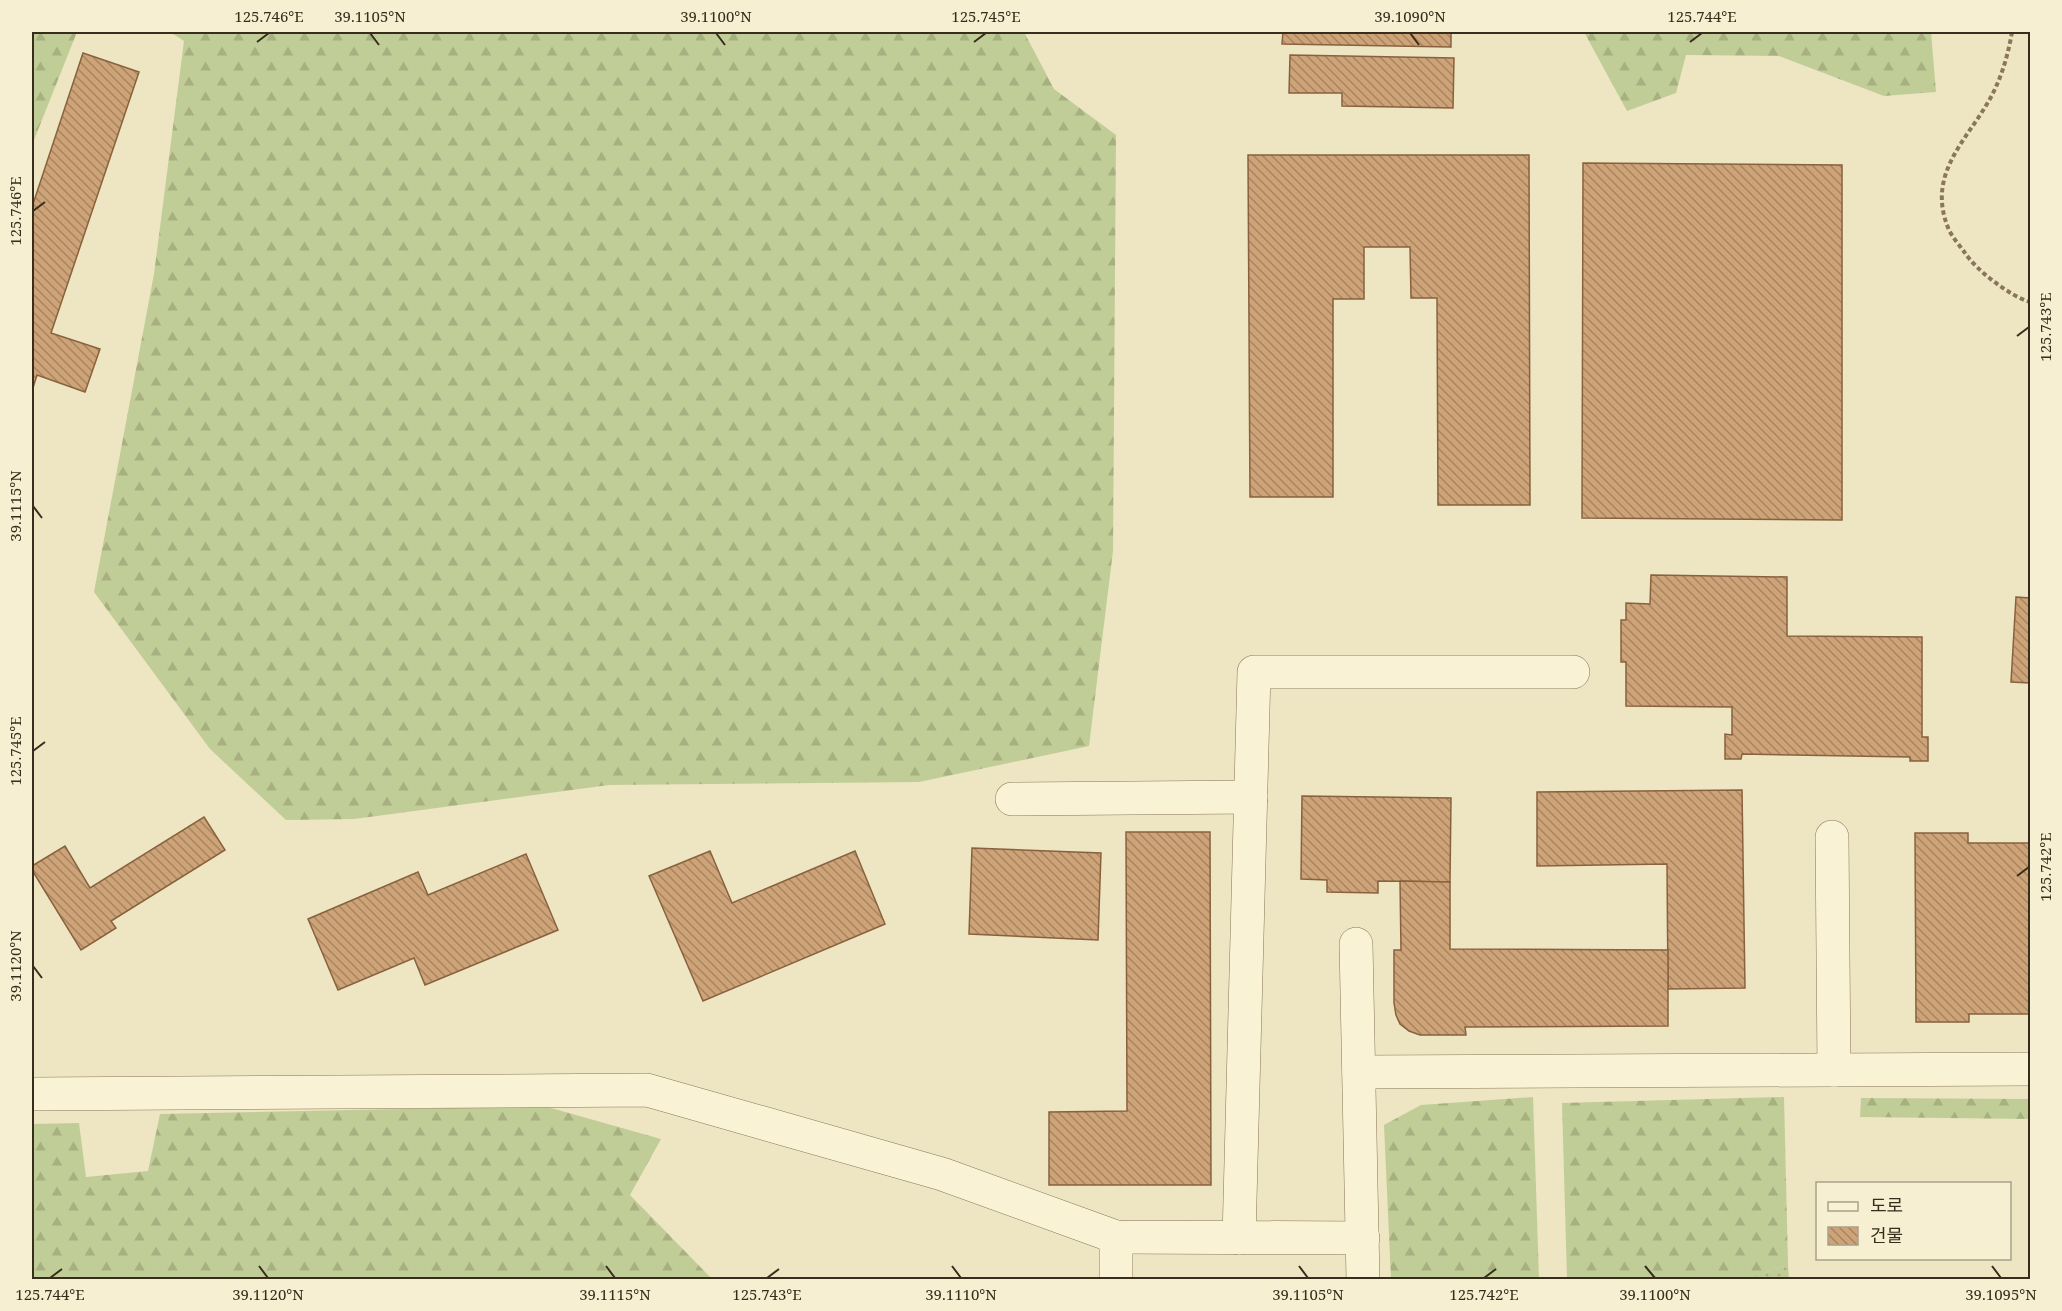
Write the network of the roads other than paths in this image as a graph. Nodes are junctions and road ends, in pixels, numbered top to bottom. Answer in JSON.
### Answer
{"nodes":[{"id":1,"x":1572,"y":672,"type":"dead end"},
{"id":2,"x":1251,"y":797,"type":"junction"},
{"id":3,"x":1012,"y":799,"type":"dead end"},
{"id":4,"x":1832,"y":837,"type":"dead end"},
{"id":5,"x":1356,"y":944,"type":"dead end"},
{"id":6,"x":2031,"y":1069,"type":"edge"},
{"id":7,"x":1834,"y":1070,"type":"junction"},
{"id":8,"x":1359,"y":1072,"type":"junction"},
{"id":9,"x":32,"y":1094,"type":"edge"},
{"id":10,"x":1116,"y":1237,"type":"junction"},
{"id":11,"x":1239,"y":1238,"type":"junction"},
{"id":12,"x":1363,"y":1238,"type":"junction"},
{"id":13,"x":1116,"y":1280,"type":"edge"},
{"id":14,"x":1364,"y":1280,"type":"edge"}],
"edges":[{"from":1,"to":2,"type":"street"},
{"from":2,"to":3,"type":"street"},
{"from":2,"to":11,"type":"street"},
{"from":4,"to":7,"type":"street"},
{"from":5,"to":8,"type":"street"},
{"from":6,"to":7,"type":"street"},
{"from":7,"to":8,"type":"street"},
{"from":8,"to":12,"type":"street"},
{"from":9,"to":10,"type":"street"},
{"from":10,"to":11,"type":"street"},
{"from":10,"to":13,"type":"street"},
{"from":11,"to":12,"type":"street"},
{"from":12,"to":14,"type":"street"}]}
